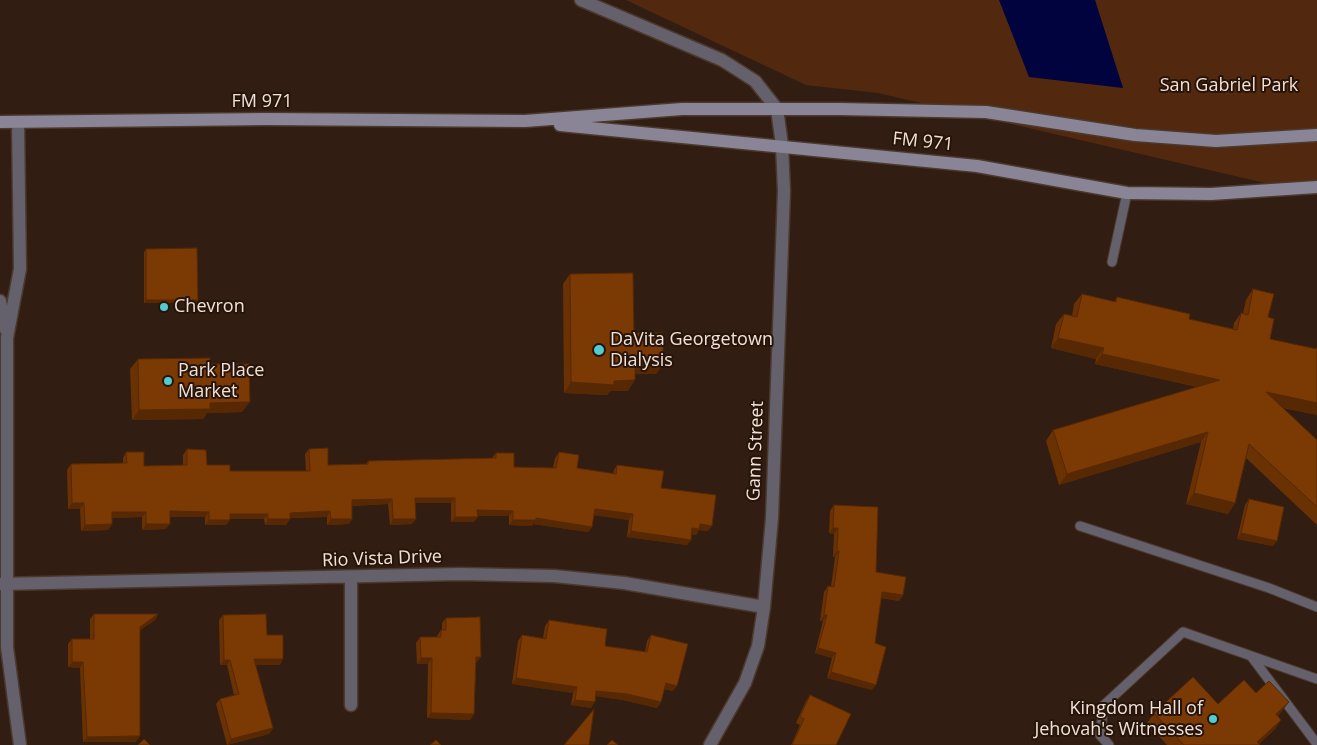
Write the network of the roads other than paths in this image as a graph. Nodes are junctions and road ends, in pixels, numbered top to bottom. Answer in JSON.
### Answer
{"nodes":[{"id":1,"x":581,"y":0,"type":"edge"},
{"id":2,"x":777,"y":109,"type":"junction"},
{"id":3,"x":525,"y":121,"type":"junction"},
{"id":4,"x":0,"y":122,"type":"edge"},
{"id":5,"x":18,"y":122,"type":"junction"},
{"id":6,"x":1317,"y":135,"type":"edge"},
{"id":7,"x":782,"y":145,"type":"junction"},
{"id":8,"x":1317,"y":187,"type":"edge"},
{"id":9,"x":1127,"y":193,"type":"junction"},
{"id":10,"x":1112,"y":262,"type":"dead end"},
{"id":11,"x":0,"y":301,"type":"edge"},
{"id":12,"x":8,"y":338,"type":"junction"},
{"id":13,"x":1080,"y":526,"type":"dead end"},
{"id":14,"x":351,"y":577,"type":"junction"},
{"id":15,"x":4,"y":584,"type":"edge"},
{"id":16,"x":764,"y":607,"type":"junction"},
{"id":17,"x":1317,"y":607,"type":"edge"},
{"id":18,"x":1251,"y":656,"type":"junction"},
{"id":19,"x":1317,"y":679,"type":"edge"},
{"id":20,"x":351,"y":705,"type":"dead end"},
{"id":21,"x":1317,"y":744,"type":"edge"},
{"id":22,"x":20,"y":745,"type":"edge"},
{"id":23,"x":710,"y":745,"type":"edge"},
{"id":24,"x":1109,"y":745,"type":"edge"}],
"edges":[{"from":1,"to":2,"type":"street"},
{"from":2,"to":3,"type":"main road","name":"FM 971","number":"FM 971"},
{"from":2,"to":6,"type":"main road","name":"FM 971","number":"FM 971"},
{"from":2,"to":7,"type":"street","name":"Gann Street"},
{"from":3,"to":5,"type":"main road","name":"FM 971","number":"FM 971"},
{"from":3,"to":7,"type":"main road","name":"FM 971","number":"FM 971"},
{"from":4,"to":5,"type":"main road","name":"FM 971","number":"FM 971"},
{"from":5,"to":12,"type":"street"},
{"from":7,"to":9,"type":"main road","name":"FM 971","number":"FM 971"},
{"from":7,"to":16,"type":"street","name":"Gann Street"},
{"from":8,"to":9,"type":"main road","name":"FM 971","number":"FM 971"},
{"from":9,"to":10,"type":"lane"},
{"from":11,"to":12,"type":"street"},
{"from":12,"to":15,"type":"street"},
{"from":13,"to":17,"type":"lane"},
{"from":14,"to":15,"type":"street","name":"Rio Vista Drive"},
{"from":14,"to":16,"type":"street","name":"Rio Vista Drive"},
{"from":14,"to":20,"type":"street"},
{"from":15,"to":22,"type":"street"},
{"from":16,"to":23,"type":"street","name":"Gann Street"},
{"from":18,"to":19,"type":"lane"},
{"from":18,"to":21,"type":"lane"},
{"from":18,"to":24,"type":"lane"}]}
